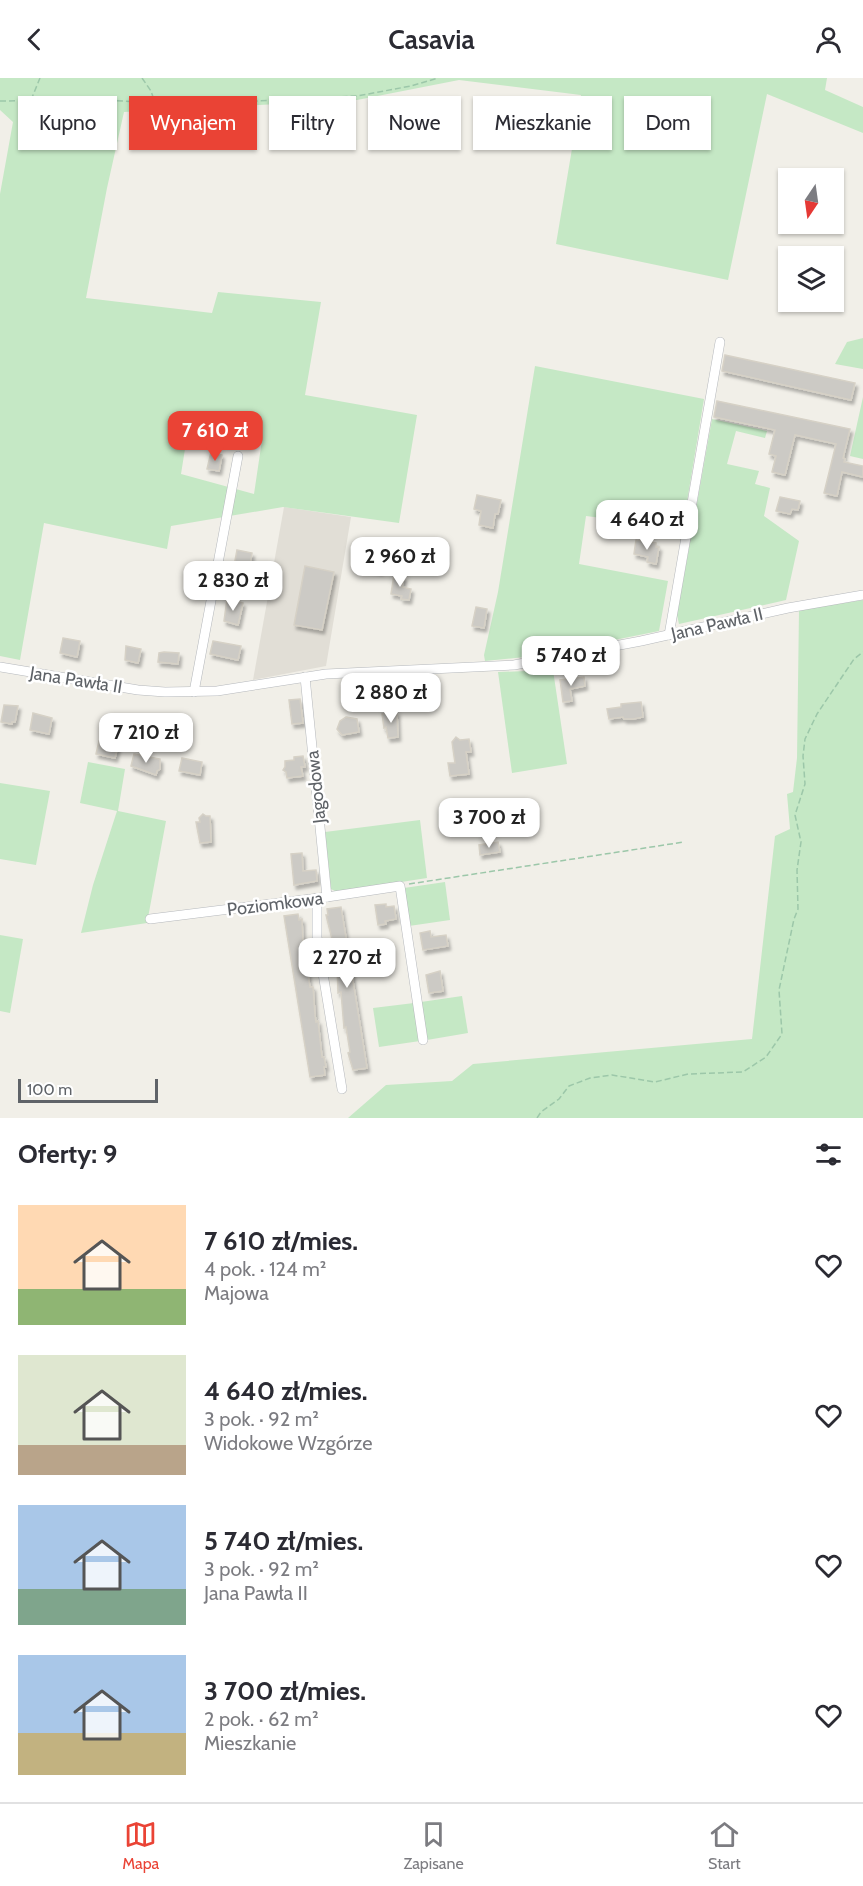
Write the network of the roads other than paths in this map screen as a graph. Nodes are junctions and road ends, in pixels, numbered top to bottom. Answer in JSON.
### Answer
{"nodes":[{"id":1,"x":720,"y":342,"type":"dead end"},
{"id":2,"x":238,"y":456,"type":"dead end"},
{"id":3,"x":863,"y":596,"type":"edge"},
{"id":4,"x":669,"y":635,"type":"junction"},
{"id":5,"x":0,"y":667,"type":"edge"},
{"id":6,"x":305,"y":677,"type":"junction"},
{"id":7,"x":194,"y":692,"type":"junction"},
{"id":8,"x":322,"y":898,"type":"junction"},
{"id":9,"x":150,"y":920,"type":"dead end"},
{"id":10,"x":423,"y":1040,"type":"dead end"},
{"id":11,"x":342,"y":1089,"type":"dead end"}],
"edges":[{"from":1,"to":4,"type":"street"},
{"from":2,"to":7,"type":"street"},
{"from":3,"to":4,"type":"street","name":"Jana Pawła II"},
{"from":4,"to":6,"type":"street","name":"Jana Pawła II"},
{"from":5,"to":7,"type":"street","name":"Jana Pawła II"},
{"from":6,"to":7,"type":"street","name":"Jana Pawła II"},
{"from":6,"to":8,"type":"street","name":"Jagodowa"},
{"from":8,"to":9,"type":"street","name":"Poziomkowa"},
{"from":8,"to":10,"type":"street","name":"Poziomkowa"},
{"from":8,"to":11,"type":"street","name":"Jagodowa"}]}
